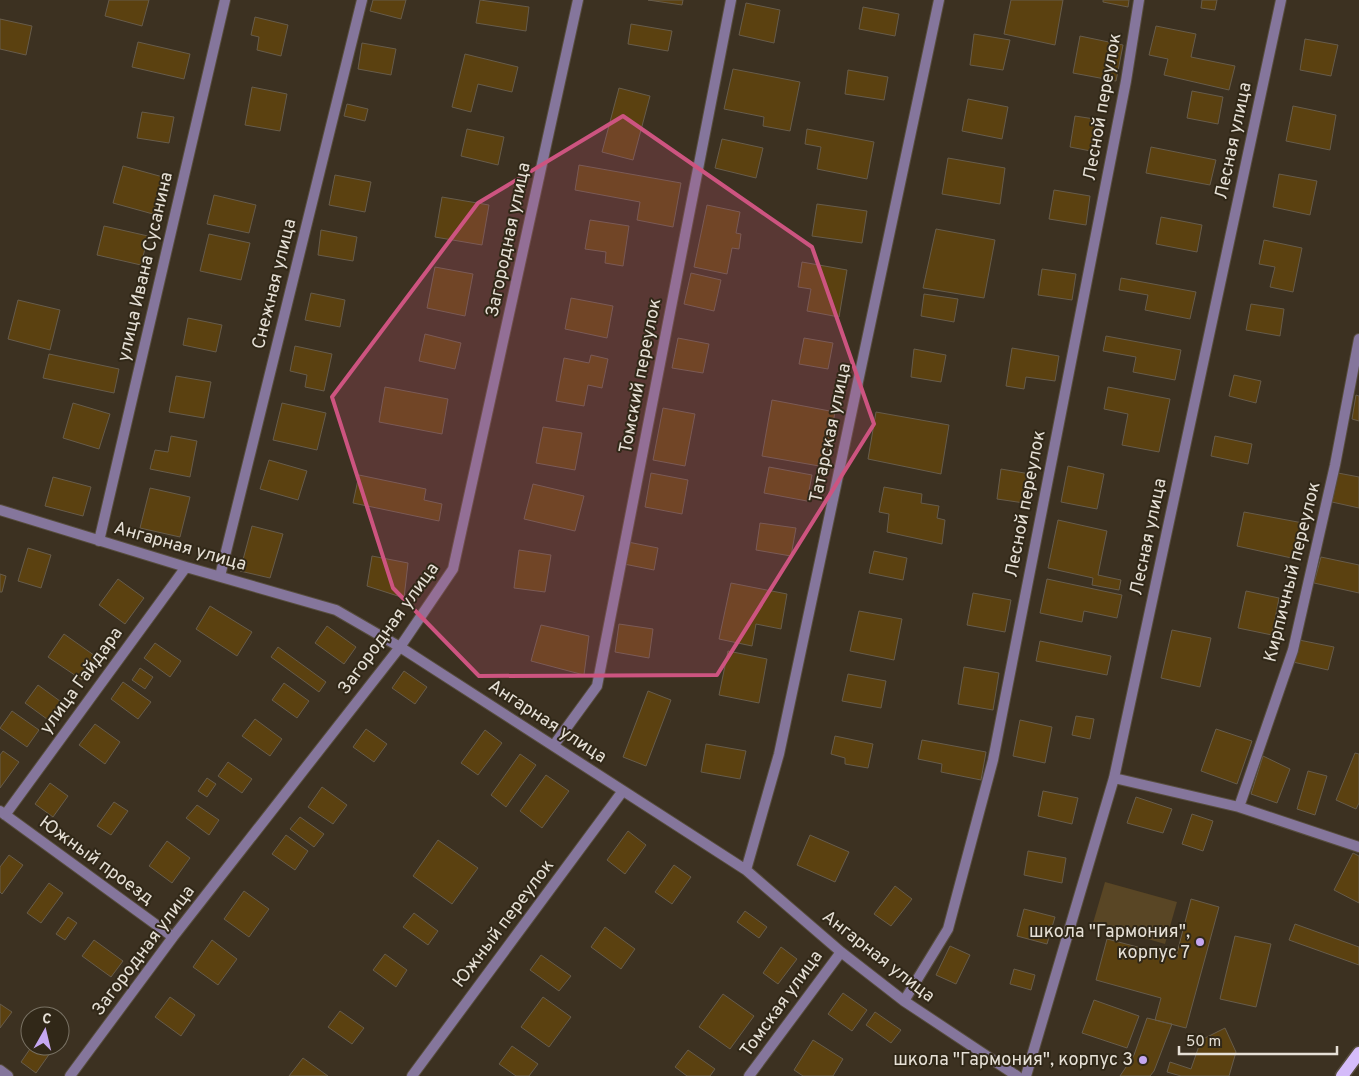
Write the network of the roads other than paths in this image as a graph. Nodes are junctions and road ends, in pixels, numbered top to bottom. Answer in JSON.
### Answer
{"nodes":[{"id":1,"x":225,"y":0,"type":"edge"},
{"id":2,"x":362,"y":0,"type":"edge"},
{"id":3,"x":578,"y":0,"type":"edge"},
{"id":4,"x":731,"y":0,"type":"edge"},
{"id":5,"x":939,"y":0,"type":"edge"},
{"id":6,"x":1139,"y":0,"type":"edge"},
{"id":7,"x":1281,"y":0,"type":"edge"},
{"id":8,"x":1359,"y":339,"type":"edge"},
{"id":9,"x":0,"y":510,"type":"edge"},
{"id":10,"x":99,"y":541,"type":"junction"},
{"id":11,"x":186,"y":567,"type":"junction"},
{"id":12,"x":220,"y":576,"type":"junction"},
{"id":13,"x":400,"y":647,"type":"junction"},
{"id":14,"x":554,"y":745,"type":"junction"},
{"id":15,"x":1114,"y":778,"type":"junction"},
{"id":16,"x":622,"y":792,"type":"junction"},
{"id":17,"x":1239,"y":807,"type":"junction"},
{"id":18,"x":2,"y":813,"type":"edge"},
{"id":19,"x":1359,"y":847,"type":"edge"},
{"id":20,"x":746,"y":870,"type":"junction"},
{"id":21,"x":173,"y":937,"type":"junction"},
{"id":22,"x":841,"y":952,"type":"junction"},
{"id":23,"x":904,"y":1001,"type":"junction"},
{"id":24,"x":1359,"y":1053,"type":"edge"},
{"id":25,"x":0,"y":1070,"type":"edge"},
{"id":26,"x":8,"y":1076,"type":"edge"},
{"id":27,"x":70,"y":1076,"type":"edge"},
{"id":28,"x":412,"y":1076,"type":"edge"},
{"id":29,"x":749,"y":1076,"type":"edge"},
{"id":30,"x":1017,"y":1076,"type":"edge"},
{"id":31,"x":1026,"y":1076,"type":"edge"},
{"id":32,"x":1343,"y":1076,"type":"edge"}],
"edges":[{"from":1,"to":10,"type":"street","name":"улица Ивана Сусанина"},
{"from":2,"to":12,"type":"street","name":"Снежная улица"},
{"from":3,"to":13,"type":"street","name":"Загородная улица"},
{"from":4,"to":14,"type":"street","name":"Томский переулок"},
{"from":5,"to":20,"type":"street","name":"Татарская улица"},
{"from":6,"to":23,"type":"street","name":"Лесной переулок"},
{"from":7,"to":15,"type":"street","name":"Лесная улица"},
{"from":8,"to":17,"type":"street","name":"Кирпичный переулок"},
{"from":9,"to":10,"type":"street","name":"Ангарная улица"},
{"from":10,"to":11,"type":"street","name":"Ангарная улица"},
{"from":11,"to":12,"type":"street","name":"Ангарная улица"},
{"from":11,"to":18,"type":"street","name":"улица Гайдара"},
{"from":12,"to":13,"type":"street","name":"Ангарная улица"},
{"from":13,"to":14,"type":"street","name":"Ангарная улица"},
{"from":13,"to":21,"type":"street","name":"Загородная улица"},
{"from":14,"to":16,"type":"street","name":"Ангарная улица"},
{"from":15,"to":17,"type":"street"},
{"from":15,"to":31,"type":"street","name":"Лесная улица"},
{"from":16,"to":20,"type":"street","name":"Ангарная улица"},
{"from":16,"to":28,"type":"street","name":"Южный переулок"},
{"from":17,"to":19,"type":"street"},
{"from":18,"to":21,"type":"street","name":"Южный проезд"},
{"from":20,"to":22,"type":"street","name":"Ангарная улица"},
{"from":21,"to":27,"type":"street","name":"Загородная улица"},
{"from":22,"to":23,"type":"street","name":"Ангарная улица"},
{"from":22,"to":29,"type":"street","name":"Томская улица"},
{"from":23,"to":30,"type":"street","name":"Ангарная улица"},
{"from":24,"to":32,"type":"main road"},
{"from":25,"to":26,"type":"street"}]}
